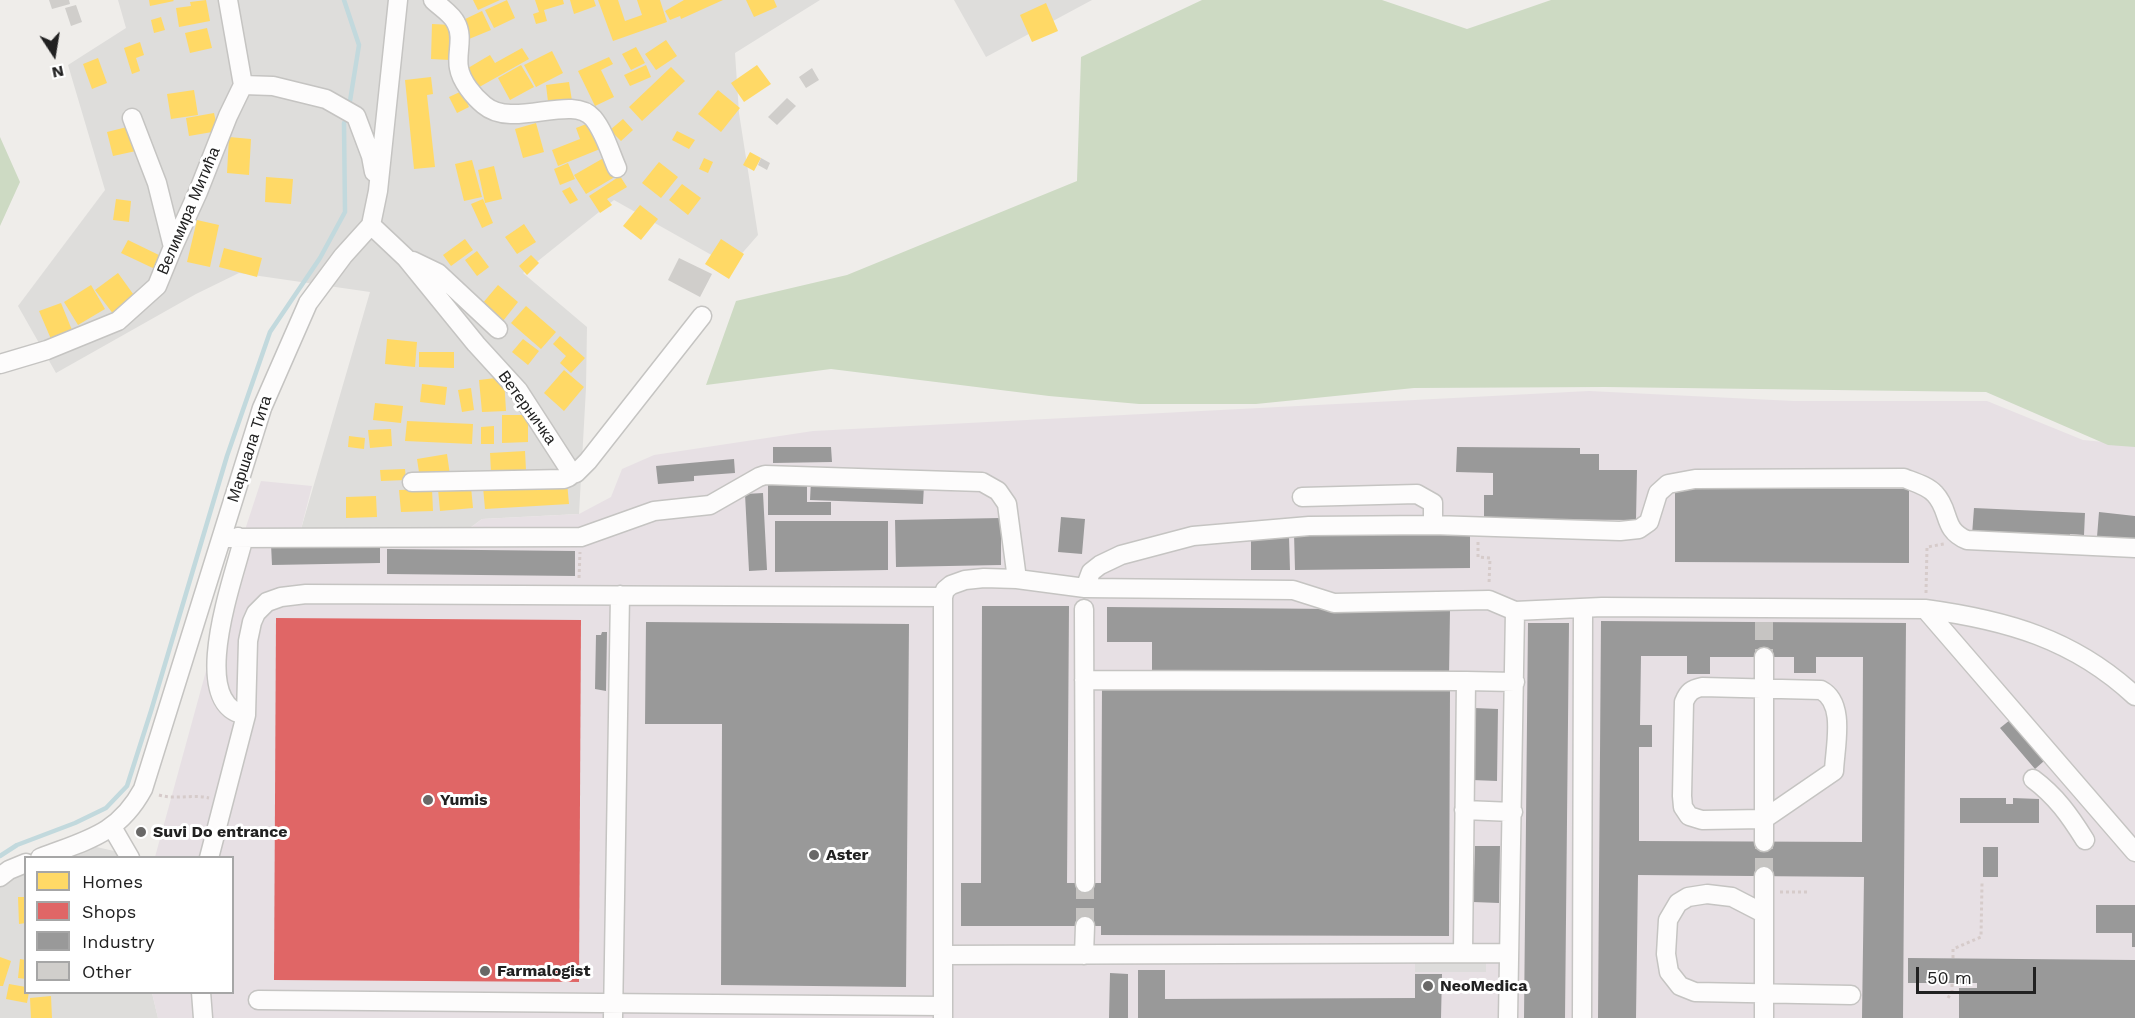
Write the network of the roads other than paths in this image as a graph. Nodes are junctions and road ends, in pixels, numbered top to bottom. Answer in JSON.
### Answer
{"nodes":[{"id":1,"x":228,"y":0,"type":"edge"},
{"id":2,"x":398,"y":0,"type":"edge"},
{"id":3,"x":433,"y":0,"type":"edge"},
{"id":4,"x":243,"y":85,"type":"junction"},
{"id":5,"x":132,"y":118,"type":"dead end"},
{"id":6,"x":617,"y":168,"type":"dead end"},
{"id":7,"x":378,"y":192,"type":"junction"},
{"id":8,"x":370,"y":225,"type":"junction"},
{"id":9,"x":172,"y":247,"type":"junction"},
{"id":10,"x":406,"y":258,"type":"junction"},
{"id":11,"x":702,"y":316,"type":"dead end"},
{"id":12,"x":498,"y":329,"type":"dead end"},
{"id":13,"x":0,"y":364,"type":"edge"},
{"id":14,"x":570,"y":475,"type":"junction"},
{"id":15,"x":412,"y":482,"type":"dead end"},
{"id":16,"x":1302,"y":497,"type":"dead end"},
{"id":17,"x":1433,"y":525,"type":"junction"},
{"id":18,"x":230,"y":537,"type":"junction"},
{"id":19,"x":2135,"y":548,"type":"edge"},
{"id":20,"x":1017,"y":579,"type":"junction"},
{"id":21,"x":1086,"y":588,"type":"junction"},
{"id":22,"x":620,"y":595,"type":"junction"},
{"id":23,"x":943,"y":597,"type":"junction"},
{"id":24,"x":1583,"y":608,"type":"junction"},
{"id":25,"x":1084,"y":609,"type":"dead end"},
{"id":26,"x":1925,"y":609,"type":"junction"},
{"id":27,"x":1515,"y":611,"type":"junction"},
{"id":28,"x":1764,"y":657,"type":"tunnel mouth"},
{"id":29,"x":1084,"y":680,"type":"junction"},
{"id":30,"x":1466,"y":681,"type":"junction"},
{"id":31,"x":1515,"y":682,"type":"junction"},
{"id":32,"x":1764,"y":689,"type":"junction"},
{"id":33,"x":2135,"y":696,"type":"edge"},
{"id":34,"x":246,"y":715,"type":"junction"},
{"id":35,"x":2033,"y":779,"type":"dead end"},
{"id":36,"x":1464,"y":810,"type":"junction"},
{"id":37,"x":1513,"y":812,"type":"junction"},
{"id":38,"x":1764,"y":819,"type":"junction"},
{"id":39,"x":112,"y":827,"type":"junction"},
{"id":40,"x":2085,"y":840,"type":"dead end"},
{"id":41,"x":1764,"y":842,"type":"tunnel mouth"},
{"id":42,"x":2134,"y":849,"type":"edge"},
{"id":43,"x":45,"y":856,"type":"edge"},
{"id":44,"x":129,"y":856,"type":"edge"},
{"id":45,"x":210,"y":856,"type":"edge"},
{"id":46,"x":24,"y":864,"type":"edge"},
{"id":47,"x":0,"y":877,"type":"edge"},
{"id":48,"x":1084,"y":883,"type":"tunnel mouth"},
{"id":49,"x":1764,"y":884,"type":"tunnel mouth"},
{"id":50,"x":1763,"y":913,"type":"junction"},
{"id":51,"x":1084,"y":926,"type":"tunnel mouth"},
{"id":52,"x":1463,"y":952,"type":"junction"},
{"id":53,"x":1509,"y":953,"type":"junction"},
{"id":54,"x":943,"y":955,"type":"junction"},
{"id":55,"x":1084,"y":955,"type":"junction"},
{"id":56,"x":1764,"y":993,"type":"junction"},
{"id":57,"x":201,"y":994,"type":"edge"},
{"id":58,"x":1851,"y":994,"type":"dead end"},
{"id":59,"x":258,"y":1000,"type":"dead end"},
{"id":60,"x":613,"y":1011,"type":"edge"},
{"id":61,"x":839,"y":1011,"type":"edge"},
{"id":62,"x":943,"y":1012,"type":"edge"},
{"id":63,"x":203,"y":1018,"type":"edge"},
{"id":64,"x":1508,"y":1018,"type":"edge"},
{"id":65,"x":1582,"y":1018,"type":"edge"},
{"id":66,"x":1764,"y":1018,"type":"edge"}],
"edges":[{"from":1,"to":4,"type":"street"},
{"from":2,"to":7,"type":"street","name":"Маршала Тита"},
{"from":3,"to":6,"type":"street"},
{"from":4,"to":7,"type":"street"},
{"from":4,"to":9,"type":"street","name":"Велимира Митића"},
{"from":5,"to":9,"type":"street"},
{"from":7,"to":8,"type":"street","name":"Маршала Тита"},
{"from":8,"to":10,"type":"street","name":"Ветерничка"},
{"from":8,"to":18,"type":"street","name":"Маршала Тита"},
{"from":9,"to":13,"type":"street","name":"Велимира Митића"},
{"from":10,"to":12,"type":"street"},
{"from":10,"to":14,"type":"street","name":"Ветерничка"},
{"from":11,"to":14,"type":"street"},
{"from":14,"to":15,"type":"street"},
{"from":16,"to":17,"type":"street"},
{"from":17,"to":19,"type":"street"},
{"from":17,"to":21,"type":"street"},
{"from":18,"to":20,"type":"street"},
{"from":18,"to":34,"type":"street"},
{"from":18,"to":39,"type":"street","name":"Маршала Тита"},
{"from":20,"to":21,"type":"street"},
{"from":20,"to":23,"type":"street"},
{"from":21,"to":27,"type":"street"},
{"from":22,"to":23,"type":"street"},
{"from":22,"to":34,"type":"street"},
{"from":22,"to":60,"type":"street"},
{"from":23,"to":54,"type":"street"},
{"from":24,"to":26,"type":"street"},
{"from":24,"to":27,"type":"street"},
{"from":24,"to":65,"type":"street"},
{"from":25,"to":29,"type":"street"},
{"from":26,"to":33,"type":"street"},
{"from":26,"to":42,"type":"street"},
{"from":27,"to":31,"type":"street"},
{"from":28,"to":32,"type":"street"},
{"from":29,"to":30,"type":"street"},
{"from":29,"to":48,"type":"street"},
{"from":30,"to":31,"type":"street"},
{"from":30,"to":36,"type":"street"},
{"from":31,"to":37,"type":"street"},
{"from":32,"to":38,"type":"street"},
{"from":32,"to":38,"type":"street"},
{"from":32,"to":38,"type":"street"},
{"from":34,"to":45,"type":"street"},
{"from":35,"to":40,"type":"street"},
{"from":36,"to":37,"type":"street"},
{"from":36,"to":52,"type":"street"},
{"from":37,"to":53,"type":"street"},
{"from":38,"to":41,"type":"street"},
{"from":39,"to":43,"type":"street","name":"Маршала Тита"},
{"from":39,"to":44,"type":"street"},
{"from":46,"to":47,"type":"street"},
{"from":49,"to":50,"type":"street"},
{"from":50,"to":56,"type":"street"},
{"from":50,"to":56,"type":"street"},
{"from":51,"to":55,"type":"street"},
{"from":52,"to":53,"type":"street"},
{"from":52,"to":55,"type":"street"},
{"from":53,"to":64,"type":"street"},
{"from":54,"to":55,"type":"street"},
{"from":54,"to":62,"type":"street"},
{"from":56,"to":58,"type":"street"},
{"from":56,"to":66,"type":"street"},
{"from":57,"to":63,"type":"street"},
{"from":59,"to":60,"type":"street"},
{"from":60,"to":61,"type":"street"},
{"from":61,"to":62,"type":"street"}]}
